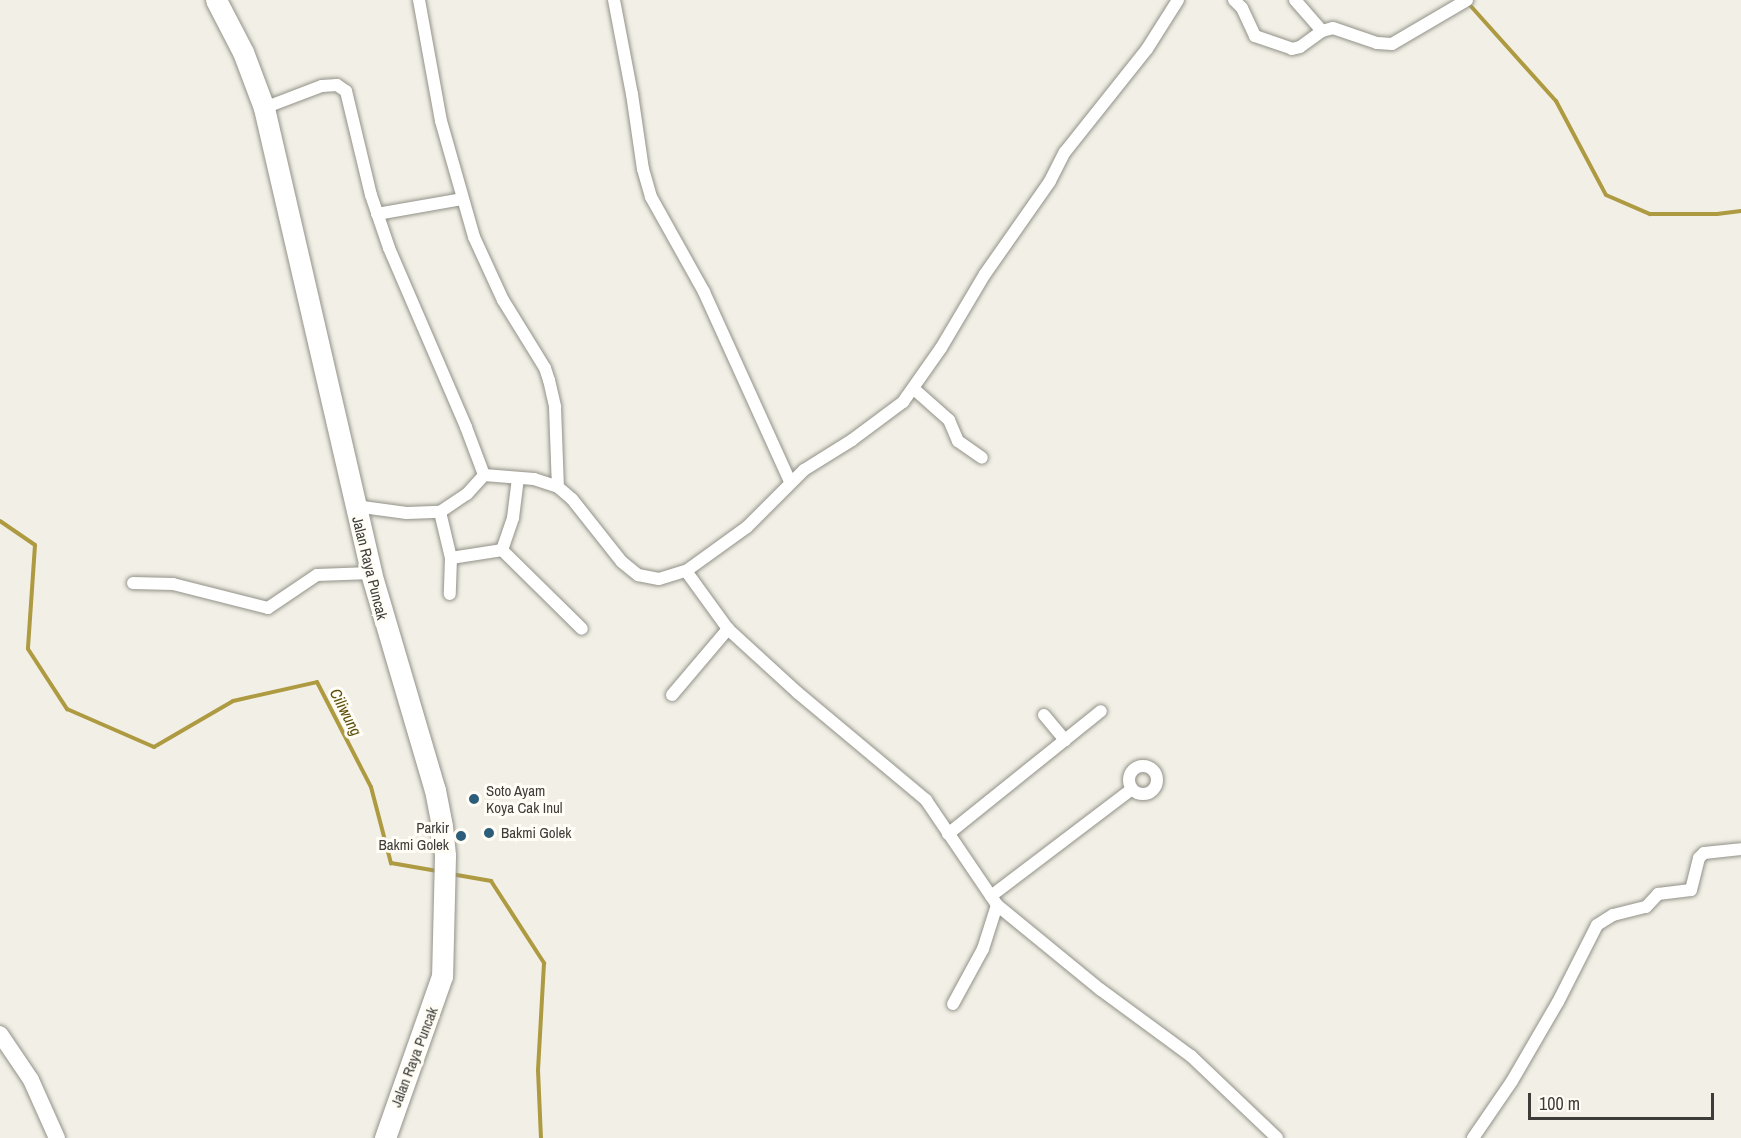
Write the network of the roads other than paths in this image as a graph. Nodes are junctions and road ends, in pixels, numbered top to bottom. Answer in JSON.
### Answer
{"nodes":[{"id":1,"x":216,"y":0,"type":"edge"},
{"id":2,"x":419,"y":0,"type":"edge"},
{"id":3,"x":614,"y":0,"type":"edge"},
{"id":4,"x":1178,"y":0,"type":"edge"},
{"id":5,"x":1234,"y":0,"type":"edge"},
{"id":6,"x":1295,"y":0,"type":"edge"},
{"id":7,"x":1467,"y":0,"type":"edge"},
{"id":8,"x":1322,"y":31,"type":"junction"},
{"id":9,"x":264,"y":108,"type":"junction"},
{"id":10,"x":462,"y":199,"type":"junction"},
{"id":11,"x":377,"y":214,"type":"junction"},
{"id":12,"x":914,"y":389,"type":"junction"},
{"id":13,"x":982,"y":458,"type":"dead end"},
{"id":14,"x":484,"y":475,"type":"junction"},
{"id":15,"x":518,"y":478,"type":"junction"},
{"id":16,"x":790,"y":482,"type":"junction"},
{"id":17,"x":558,"y":487,"type":"junction"},
{"id":18,"x":355,"y":507,"type":"junction"},
{"id":19,"x":440,"y":512,"type":"junction"},
{"id":20,"x":502,"y":550,"type":"junction"},
{"id":21,"x":451,"y":558,"type":"junction"},
{"id":22,"x":687,"y":571,"type":"junction"},
{"id":23,"x":371,"y":573,"type":"junction"},
{"id":24,"x":133,"y":583,"type":"dead end"},
{"id":25,"x":450,"y":594,"type":"dead end"},
{"id":26,"x":582,"y":629,"type":"dead end"},
{"id":27,"x":728,"y":629,"type":"junction"},
{"id":28,"x":672,"y":695,"type":"dead end"},
{"id":29,"x":1101,"y":711,"type":"dead end"},
{"id":30,"x":1044,"y":715,"type":"dead end"},
{"id":31,"x":1065,"y":740,"type":"junction"},
{"id":32,"x":1131,"y":787,"type":"dead end"},
{"id":33,"x":948,"y":834,"type":"junction"},
{"id":34,"x":1741,"y":849,"type":"edge"},
{"id":35,"x":994,"y":901,"type":"junction"},
{"id":36,"x":953,"y":1004,"type":"dead end"},
{"id":37,"x":0,"y":1034,"type":"edge"},
{"id":38,"x":57,"y":1138,"type":"edge"},
{"id":39,"x":385,"y":1138,"type":"edge"},
{"id":40,"x":1277,"y":1138,"type":"edge"},
{"id":41,"x":1473,"y":1138,"type":"edge"}],
"edges":[{"from":1,"to":9,"type":"highway","name":"Jalan Raya Puncak"},
{"from":2,"to":10,"type":"street"},
{"from":3,"to":16,"type":"street"},
{"from":4,"to":12,"type":"street"},
{"from":5,"to":8,"type":"street"},
{"from":6,"to":8,"type":"street"},
{"from":7,"to":8,"type":"street"},
{"from":9,"to":11,"type":"street"},
{"from":9,"to":18,"type":"highway","name":"Jalan Raya Puncak"},
{"from":10,"to":11,"type":"street"},
{"from":10,"to":17,"type":"street"},
{"from":11,"to":14,"type":"street"},
{"from":12,"to":13,"type":"street"},
{"from":12,"to":16,"type":"street"},
{"from":14,"to":15,"type":"street"},
{"from":14,"to":19,"type":"street"},
{"from":15,"to":17,"type":"street"},
{"from":15,"to":20,"type":"street"},
{"from":16,"to":22,"type":"street"},
{"from":17,"to":22,"type":"street"},
{"from":18,"to":19,"type":"street"},
{"from":18,"to":23,"type":"highway","name":"Jalan Raya Puncak"},
{"from":19,"to":21,"type":"street"},
{"from":20,"to":21,"type":"street"},
{"from":20,"to":26,"type":"street"},
{"from":21,"to":25,"type":"street"},
{"from":22,"to":27,"type":"street"},
{"from":23,"to":24,"type":"street"},
{"from":23,"to":39,"type":"highway","name":"Jalan Raya Puncak"},
{"from":27,"to":28,"type":"street"},
{"from":27,"to":33,"type":"street"},
{"from":29,"to":31,"type":"street"},
{"from":30,"to":31,"type":"street"},
{"from":31,"to":33,"type":"street"},
{"from":32,"to":35,"type":"street"},
{"from":33,"to":35,"type":"street"},
{"from":34,"to":41,"type":"street"},
{"from":35,"to":36,"type":"street"},
{"from":35,"to":40,"type":"street"},
{"from":37,"to":38,"type":"street"}]}
